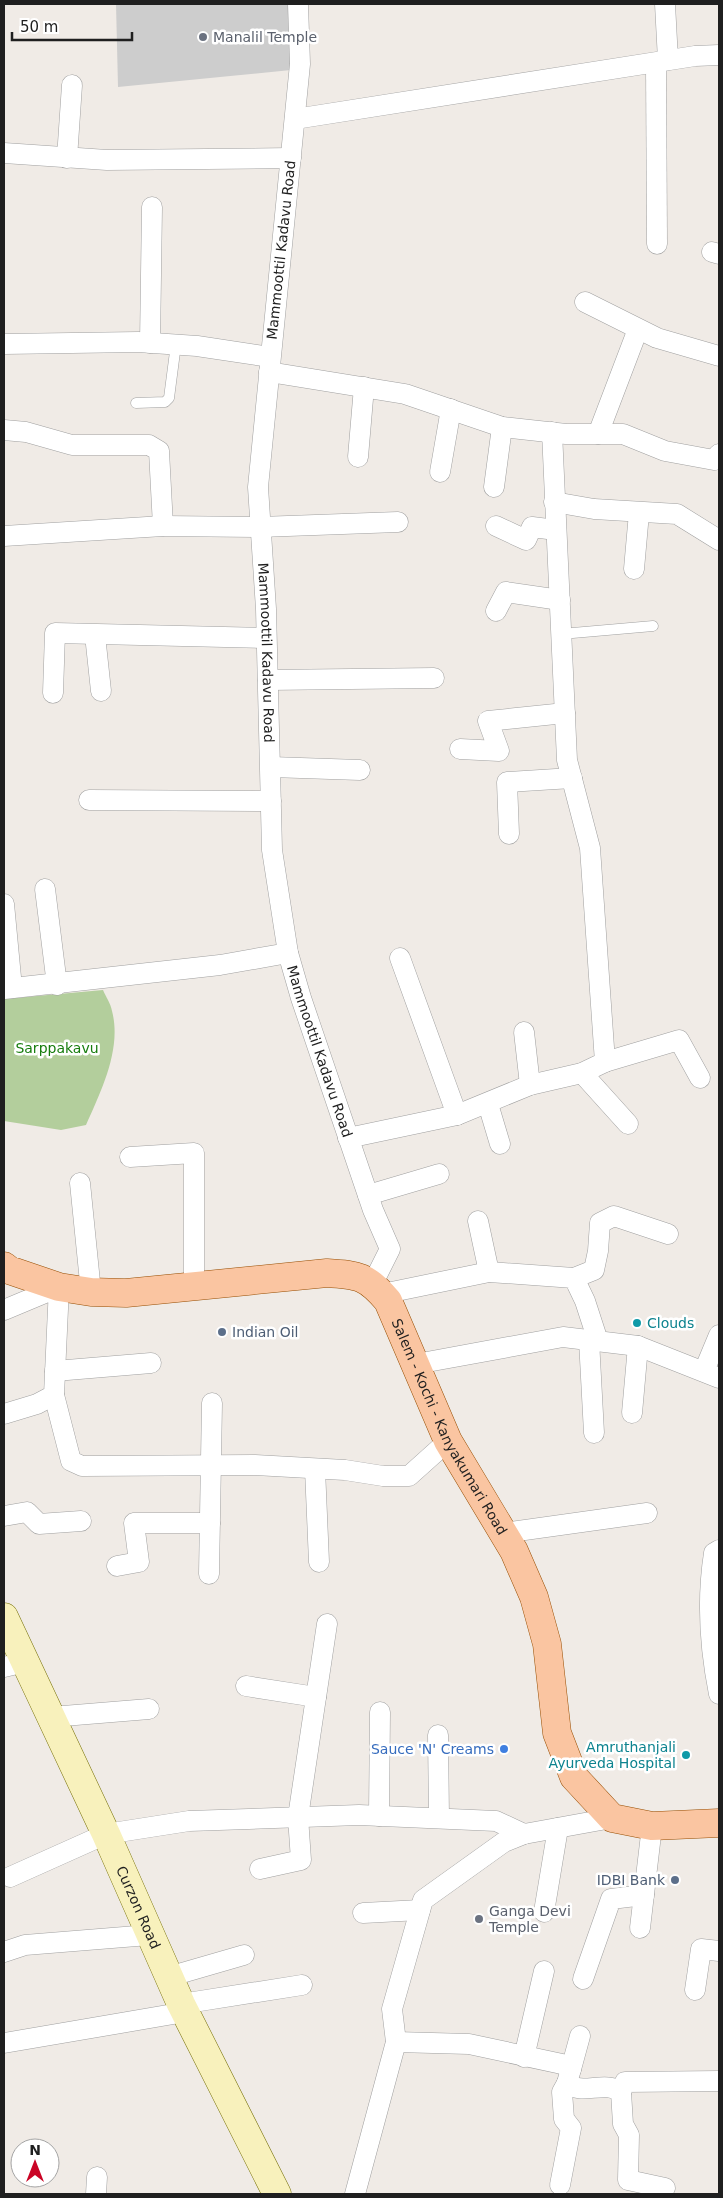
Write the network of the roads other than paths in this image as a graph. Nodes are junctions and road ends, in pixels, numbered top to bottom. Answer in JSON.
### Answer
{"nodes":[{"id":1,"x":298,"y":4,"type":"edge"},
{"id":2,"x":665,"y":4,"type":"edge"},
{"id":3,"x":719,"y":55,"type":"edge"},
{"id":4,"x":662,"y":62,"type":"junction"},
{"id":5,"x":72,"y":85,"type":"dead end"},
{"id":6,"x":295,"y":119,"type":"junction"},
{"id":7,"x":4,"y":153,"type":"edge"},
{"id":8,"x":67,"y":158,"type":"junction"},
{"id":9,"x":291,"y":158,"type":"junction"},
{"id":10,"x":152,"y":207,"type":"dead end"},
{"id":11,"x":657,"y":244,"type":"dead end"},
{"id":12,"x":585,"y":302,"type":"dead end"},
{"id":13,"x":638,"y":328,"type":"junction"},
{"id":14,"x":150,"y":343,"type":"junction"},
{"id":15,"x":4,"y":344,"type":"edge"},
{"id":16,"x":176,"y":344,"type":"junction"},
{"id":17,"x":719,"y":356,"type":"edge"},
{"id":18,"x":270,"y":364,"type":"junction"},
{"id":19,"x":364,"y":387,"type":"junction"},
{"id":20,"x":136,"y":403,"type":"dead end"},
{"id":21,"x":451,"y":409,"type":"junction"},
{"id":22,"x":502,"y":427,"type":"junction"},
{"id":23,"x":4,"y":430,"type":"edge"},
{"id":24,"x":552,"y":432,"type":"junction"},
{"id":25,"x":598,"y":434,"type":"junction"},
{"id":26,"x":719,"y":454,"type":"edge"},
{"id":27,"x":358,"y":457,"type":"dead end"},
{"id":28,"x":440,"y":472,"type":"dead end"},
{"id":29,"x":494,"y":487,"type":"dead end"},
{"id":30,"x":554,"y":502,"type":"junction"},
{"id":31,"x":639,"y":512,"type":"junction"},
{"id":32,"x":398,"y":522,"type":"dead end"},
{"id":33,"x":163,"y":526,"type":"junction"},
{"id":34,"x":496,"y":526,"type":"dead end"},
{"id":35,"x":260,"y":527,"type":"junction"},
{"id":36,"x":556,"y":530,"type":"junction"},
{"id":37,"x":4,"y":536,"type":"edge"},
{"id":38,"x":719,"y":540,"type":"edge"},
{"id":39,"x":634,"y":570,"type":"dead end"},
{"id":40,"x":560,"y":600,"type":"junction"},
{"id":41,"x":496,"y":611,"type":"dead end"},
{"id":42,"x":653,"y":626,"type":"dead end"},
{"id":43,"x":561,"y":634,"type":"junction"},
{"id":44,"x":95,"y":635,"type":"junction"},
{"id":45,"x":266,"y":638,"type":"junction"},
{"id":46,"x":434,"y":678,"type":"dead end"},
{"id":47,"x":268,"y":680,"type":"junction"},
{"id":48,"x":102,"y":691,"type":"dead end"},
{"id":49,"x":53,"y":693,"type":"dead end"},
{"id":50,"x":565,"y":713,"type":"junction"},
{"id":51,"x":460,"y":749,"type":"dead end"},
{"id":52,"x":271,"y":767,"type":"junction"},
{"id":53,"x":360,"y":770,"type":"dead end"},
{"id":54,"x":572,"y":778,"type":"junction"},
{"id":55,"x":88,"y":800,"type":"dead end"},
{"id":56,"x":271,"y":801,"type":"junction"},
{"id":57,"x":509,"y":834,"type":"dead end"},
{"id":58,"x":45,"y":888,"type":"dead end"},
{"id":59,"x":4,"y":904,"type":"edge"},
{"id":60,"x":288,"y":953,"type":"junction"},
{"id":61,"x":400,"y":958,"type":"dead end"},
{"id":62,"x":57,"y":984,"type":"junction"},
{"id":63,"x":8,"y":989,"type":"edge"},
{"id":64,"x":524,"y":1032,"type":"dead end"},
{"id":65,"x":605,"y":1062,"type":"junction"},
{"id":66,"x":582,"y":1073,"type":"junction"},
{"id":67,"x":700,"y":1078,"type":"dead end"},
{"id":68,"x":530,"y":1085,"type":"junction"},
{"id":69,"x":488,"y":1104,"type":"junction"},
{"id":70,"x":457,"y":1115,"type":"junction"},
{"id":71,"x":628,"y":1124,"type":"dead end"},
{"id":72,"x":348,"y":1138,"type":"junction"},
{"id":73,"x":500,"y":1144,"type":"dead end"},
{"id":74,"x":130,"y":1157,"type":"dead end"},
{"id":75,"x":439,"y":1174,"type":"dead end"},
{"id":76,"x":80,"y":1183,"type":"dead end"},
{"id":77,"x":368,"y":1195,"type":"junction"},
{"id":78,"x":478,"y":1221,"type":"dead end"},
{"id":79,"x":668,"y":1234,"type":"dead end"},
{"id":80,"x":4,"y":1266,"type":"edge"},
{"id":81,"x":489,"y":1272,"type":"junction"},
{"id":82,"x":574,"y":1278,"type":"junction"},
{"id":83,"x":194,"y":1286,"type":"junction"},
{"id":84,"x":60,"y":1287,"type":"junction"},
{"id":85,"x":377,"y":1288,"type":"junction"},
{"id":86,"x":92,"y":1292,"type":"junction"},
{"id":87,"x":4,"y":1310,"type":"edge"},
{"id":88,"x":719,"y":1335,"type":"edge"},
{"id":89,"x":593,"y":1341,"type":"junction"},
{"id":90,"x":638,"y":1346,"type":"junction"},
{"id":91,"x":151,"y":1364,"type":"dead end"},
{"id":92,"x":416,"y":1364,"type":"junction"},
{"id":93,"x":55,"y":1371,"type":"junction"},
{"id":94,"x":711,"y":1374,"type":"edge"},
{"id":95,"x":54,"y":1395,"type":"junction"},
{"id":96,"x":212,"y":1402,"type":"dead end"},
{"id":97,"x":632,"y":1413,"type":"dead end"},
{"id":98,"x":4,"y":1414,"type":"edge"},
{"id":99,"x":594,"y":1433,"type":"dead end"},
{"id":100,"x":448,"y":1441,"type":"junction"},
{"id":101,"x":211,"y":1465,"type":"junction"},
{"id":102,"x":315,"y":1468,"type":"junction"},
{"id":103,"x":647,"y":1514,"type":"dead end"},
{"id":104,"x":4,"y":1516,"type":"edge"},
{"id":105,"x":81,"y":1521,"type":"dead end"},
{"id":106,"x":210,"y":1523,"type":"junction"},
{"id":107,"x":503,"y":1533,"type":"junction"},
{"id":108,"x":719,"y":1550,"type":"edge"},
{"id":109,"x":319,"y":1562,"type":"dead end"},
{"id":110,"x":117,"y":1566,"type":"dead end"},
{"id":111,"x":209,"y":1574,"type":"dead end"},
{"id":112,"x":4,"y":1617,"type":"edge"},
{"id":113,"x":326,"y":1624,"type":"dead end"},
{"id":114,"x":14,"y":1665,"type":"edge"},
{"id":115,"x":246,"y":1686,"type":"dead end"},
{"id":116,"x":719,"y":1694,"type":"edge"},
{"id":117,"x":316,"y":1697,"type":"junction"},
{"id":118,"x":149,"y":1709,"type":"dead end"},
{"id":119,"x":380,"y":1712,"type":"dead end"},
{"id":120,"x":51,"y":1717,"type":"junction"},
{"id":121,"x":438,"y":1735,"type":"dead end"},
{"id":122,"x":379,"y":1816,"type":"junction"},
{"id":123,"x":298,"y":1817,"type":"junction"},
{"id":124,"x":439,"y":1818,"type":"junction"},
{"id":125,"x":612,"y":1818,"type":"junction"},
{"id":126,"x":719,"y":1823,"type":"edge"},
{"id":127,"x":652,"y":1826,"type":"junction"},
{"id":128,"x":558,"y":1828,"type":"junction"},
{"id":129,"x":106,"y":1834,"type":"junction"},
{"id":130,"x":524,"y":1834,"type":"junction"},
{"id":131,"x":260,"y":1869,"type":"dead end"},
{"id":132,"x":10,"y":1877,"type":"dead end"},
{"id":133,"x":644,"y":1894,"type":"junction"},
{"id":134,"x":420,"y":1910,"type":"junction"},
{"id":135,"x":544,"y":1912,"type":"dead end"},
{"id":136,"x":362,"y":1913,"type":"dead end"},
{"id":137,"x":640,"y":1928,"type":"dead end"},
{"id":138,"x":149,"y":1935,"type":"junction"},
{"id":139,"x":719,"y":1951,"type":"edge"},
{"id":140,"x":4,"y":1952,"type":"edge"},
{"id":141,"x":244,"y":1955,"type":"dead end"},
{"id":142,"x":544,"y":1970,"type":"dead end"},
{"id":143,"x":168,"y":1977,"type":"junction"},
{"id":144,"x":583,"y":1979,"type":"dead end"},
{"id":145,"x":302,"y":1985,"type":"dead end"},
{"id":146,"x":695,"y":1990,"type":"dead end"},
{"id":147,"x":183,"y":2008,"type":"junction"},
{"id":148,"x":580,"y":2036,"type":"dead end"},
{"id":149,"x":396,"y":2042,"type":"junction"},
{"id":150,"x":4,"y":2043,"type":"edge"},
{"id":151,"x":524,"y":2057,"type":"junction"},
{"id":152,"x":569,"y":2076,"type":"junction"},
{"id":153,"x":719,"y":2082,"type":"edge"},
{"id":154,"x":621,"y":2092,"type":"junction"},
{"id":155,"x":560,"y":2185,"type":"dead end"},
{"id":156,"x":664,"y":2188,"type":"dead end"},
{"id":157,"x":278,"y":2194,"type":"edge"},
{"id":158,"x":355,"y":2194,"type":"edge"}],
"edges":[{"from":1,"to":6,"type":"street","name":"Mammoottil Kadavu Road"},
{"from":2,"to":4,"type":"street"},
{"from":3,"to":4,"type":"street"},
{"from":4,"to":6,"type":"street"},
{"from":4,"to":11,"type":"street"},
{"from":5,"to":8,"type":"street"},
{"from":6,"to":9,"type":"street","name":"Mammoottil Kadavu Road"},
{"from":7,"to":8,"type":"street"},
{"from":8,"to":9,"type":"street"},
{"from":9,"to":18,"type":"street","name":"Mammoottil Kadavu Road"},
{"from":10,"to":14,"type":"street"},
{"from":12,"to":13,"type":"street"},
{"from":13,"to":17,"type":"street"},
{"from":13,"to":25,"type":"street"},
{"from":14,"to":15,"type":"street"},
{"from":14,"to":16,"type":"street"},
{"from":16,"to":18,"type":"street"},
{"from":16,"to":20,"type":"lane"},
{"from":18,"to":19,"type":"street"},
{"from":18,"to":35,"type":"street","name":"Mammoottil Kadavu Road"},
{"from":19,"to":21,"type":"street"},
{"from":19,"to":27,"type":"street"},
{"from":21,"to":22,"type":"street"},
{"from":21,"to":28,"type":"street"},
{"from":22,"to":24,"type":"street"},
{"from":22,"to":29,"type":"street"},
{"from":23,"to":33,"type":"street"},
{"from":24,"to":25,"type":"street"},
{"from":24,"to":30,"type":"street"},
{"from":25,"to":26,"type":"street"},
{"from":30,"to":31,"type":"street"},
{"from":30,"to":36,"type":"street"},
{"from":31,"to":38,"type":"street"},
{"from":31,"to":39,"type":"street"},
{"from":32,"to":35,"type":"street"},
{"from":33,"to":35,"type":"street"},
{"from":33,"to":37,"type":"street"},
{"from":34,"to":36,"type":"street"},
{"from":35,"to":45,"type":"street","name":"Mammoottil Kadavu Road"},
{"from":36,"to":40,"type":"street"},
{"from":40,"to":41,"type":"street"},
{"from":40,"to":43,"type":"street"},
{"from":42,"to":43,"type":"lane"},
{"from":43,"to":50,"type":"street"},
{"from":44,"to":45,"type":"street"},
{"from":44,"to":48,"type":"street"},
{"from":44,"to":49,"type":"street"},
{"from":45,"to":47,"type":"street","name":"Mammoottil Kadavu Road"},
{"from":46,"to":47,"type":"street"},
{"from":47,"to":52,"type":"street","name":"Mammoottil Kadavu Road"},
{"from":50,"to":51,"type":"street"},
{"from":50,"to":54,"type":"street"},
{"from":52,"to":53,"type":"street"},
{"from":52,"to":56,"type":"street","name":"Mammoottil Kadavu Road"},
{"from":54,"to":57,"type":"street"},
{"from":54,"to":65,"type":"street"},
{"from":55,"to":56,"type":"street"},
{"from":56,"to":60,"type":"street","name":"Mammoottil Kadavu Road"},
{"from":58,"to":62,"type":"street"},
{"from":59,"to":63,"type":"street"},
{"from":60,"to":62,"type":"street"},
{"from":60,"to":72,"type":"street","name":"Mammoottil Kadavu Road"},
{"from":61,"to":70,"type":"street"},
{"from":62,"to":63,"type":"street"},
{"from":64,"to":68,"type":"street"},
{"from":65,"to":66,"type":"street"},
{"from":65,"to":67,"type":"street"},
{"from":66,"to":68,"type":"street"},
{"from":66,"to":71,"type":"street"},
{"from":68,"to":69,"type":"street"},
{"from":69,"to":70,"type":"street"},
{"from":69,"to":73,"type":"street"},
{"from":70,"to":72,"type":"street"},
{"from":72,"to":77,"type":"street","name":"Mammoottil Kadavu Road"},
{"from":74,"to":83,"type":"street"},
{"from":75,"to":77,"type":"street"},
{"from":76,"to":86,"type":"street"},
{"from":77,"to":85,"type":"street","name":"Mammoottil Kadavu Road"},
{"from":78,"to":81,"type":"street"},
{"from":79,"to":82,"type":"street"},
{"from":80,"to":84,"type":"main road"},
{"from":81,"to":82,"type":"street"},
{"from":81,"to":85,"type":"street"},
{"from":82,"to":89,"type":"street"},
{"from":83,"to":85,"type":"main road"},
{"from":83,"to":86,"type":"main road"},
{"from":84,"to":86,"type":"main road"},
{"from":84,"to":87,"type":"street"},
{"from":84,"to":93,"type":"street"},
{"from":85,"to":92,"type":"main road","name":"Salem - Kochi - Kanyakumari Road"},
{"from":88,"to":94,"type":"street"},
{"from":89,"to":90,"type":"street"},
{"from":89,"to":92,"type":"street"},
{"from":89,"to":99,"type":"street"},
{"from":90,"to":94,"type":"street"},
{"from":90,"to":97,"type":"street"},
{"from":91,"to":93,"type":"street"},
{"from":92,"to":100,"type":"main road","name":"Salem - Kochi - Kanyakumari Road"},
{"from":93,"to":95,"type":"street"},
{"from":95,"to":98,"type":"street"},
{"from":95,"to":101,"type":"street"},
{"from":96,"to":101,"type":"street"},
{"from":100,"to":102,"type":"street"},
{"from":100,"to":107,"type":"main road","name":"Salem - Kochi - Kanyakumari Road"},
{"from":101,"to":102,"type":"street"},
{"from":101,"to":106,"type":"street"},
{"from":102,"to":109,"type":"street"},
{"from":103,"to":107,"type":"street"},
{"from":104,"to":105,"type":"street"},
{"from":106,"to":110,"type":"street"},
{"from":106,"to":111,"type":"street"},
{"from":107,"to":125,"type":"main road","name":"Salem - Kochi - Kanyakumari Road"},
{"from":108,"to":116,"type":"street"},
{"from":112,"to":114,"type":"main road","name":"Curzon Road"},
{"from":113,"to":117,"type":"street"},
{"from":114,"to":120,"type":"main road","name":"Curzon Road"},
{"from":115,"to":117,"type":"street"},
{"from":117,"to":123,"type":"street"},
{"from":118,"to":120,"type":"street"},
{"from":119,"to":122,"type":"street"},
{"from":120,"to":129,"type":"main road","name":"Curzon Road"},
{"from":121,"to":124,"type":"street"},
{"from":122,"to":123,"type":"street"},
{"from":122,"to":124,"type":"street"},
{"from":123,"to":129,"type":"street"},
{"from":123,"to":131,"type":"street"},
{"from":124,"to":130,"type":"street"},
{"from":125,"to":127,"type":"main road"},
{"from":125,"to":128,"type":"street"},
{"from":126,"to":127,"type":"main road"},
{"from":127,"to":133,"type":"street"},
{"from":128,"to":130,"type":"street"},
{"from":128,"to":135,"type":"street"},
{"from":129,"to":132,"type":"street"},
{"from":129,"to":138,"type":"main road","name":"Curzon Road"},
{"from":130,"to":134,"type":"street"},
{"from":133,"to":137,"type":"street"},
{"from":133,"to":144,"type":"street"},
{"from":134,"to":136,"type":"street"},
{"from":134,"to":149,"type":"street"},
{"from":138,"to":140,"type":"street"},
{"from":138,"to":143,"type":"main road","name":"Curzon Road"},
{"from":139,"to":146,"type":"street"},
{"from":141,"to":143,"type":"street"},
{"from":142,"to":151,"type":"street"},
{"from":143,"to":147,"type":"main road","name":"Curzon Road"},
{"from":145,"to":147,"type":"street"},
{"from":147,"to":150,"type":"street"},
{"from":147,"to":157,"type":"main road","name":"Curzon Road"},
{"from":148,"to":152,"type":"street"},
{"from":149,"to":151,"type":"street"},
{"from":149,"to":158,"type":"street"},
{"from":151,"to":152,"type":"street"},
{"from":152,"to":154,"type":"street"},
{"from":152,"to":155,"type":"street"},
{"from":153,"to":154,"type":"street"},
{"from":154,"to":156,"type":"street"}]}
